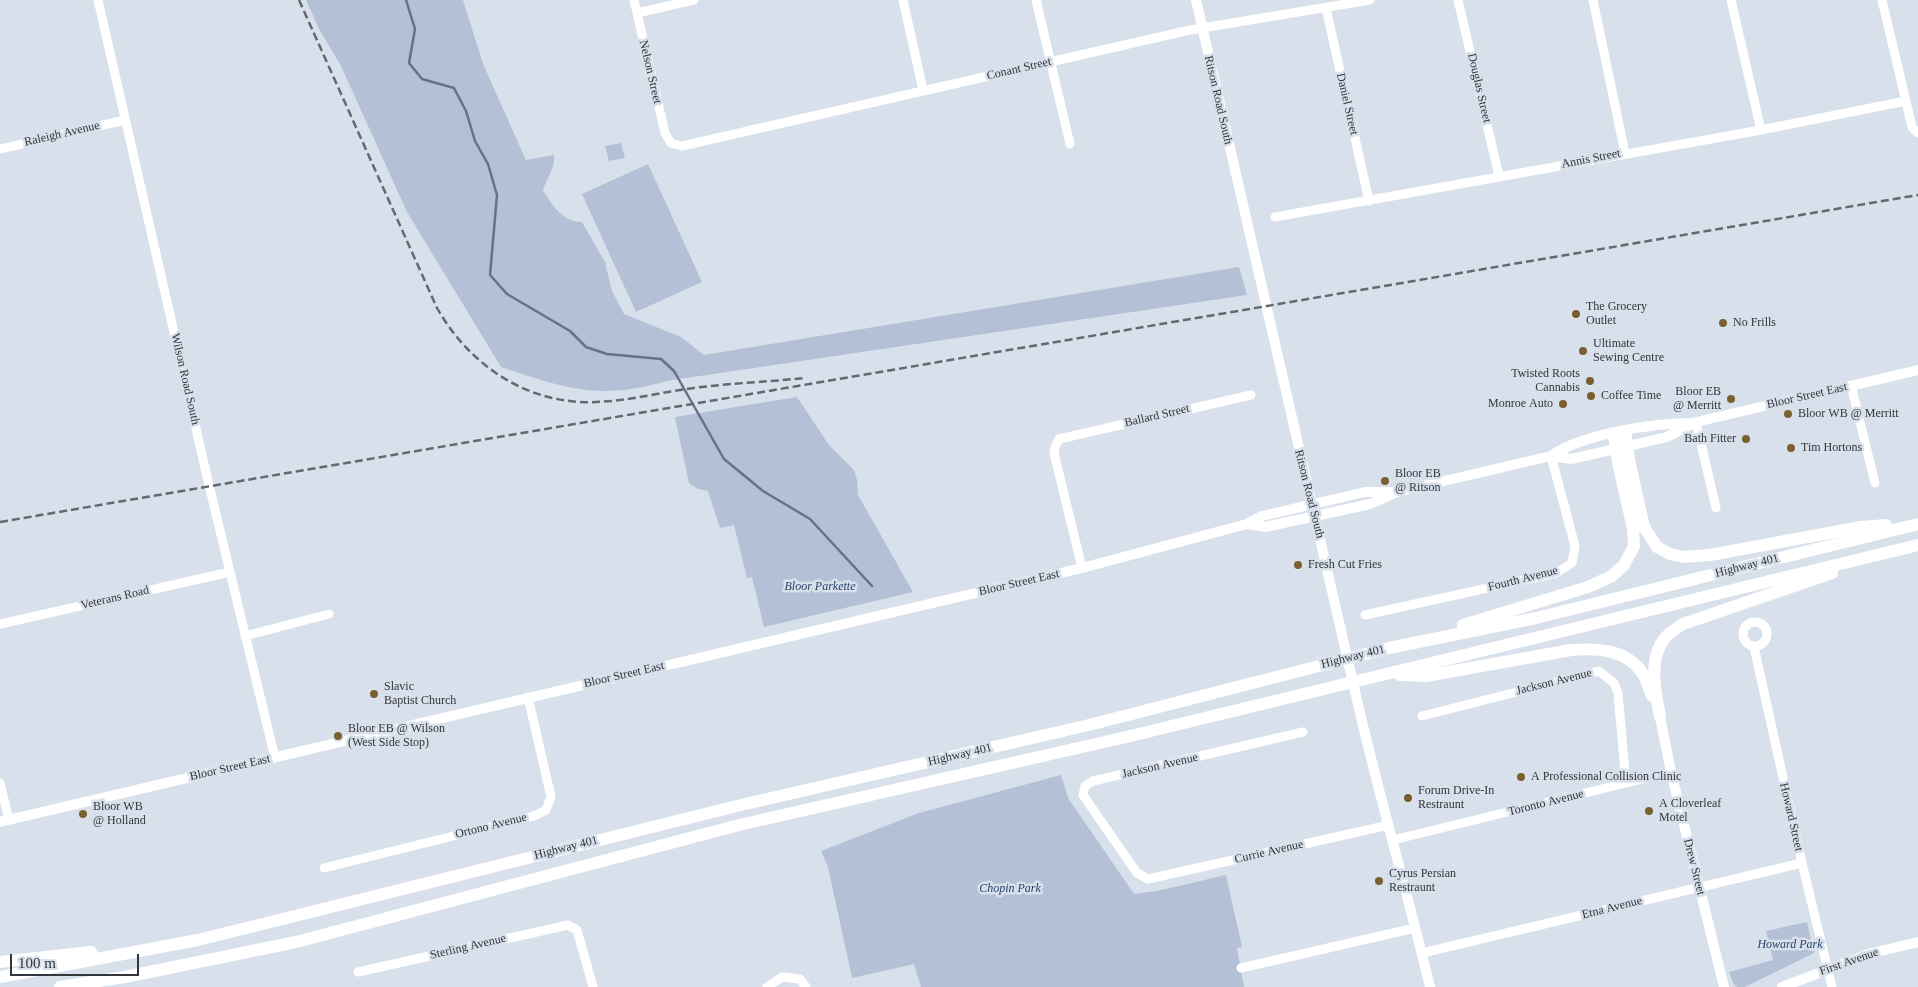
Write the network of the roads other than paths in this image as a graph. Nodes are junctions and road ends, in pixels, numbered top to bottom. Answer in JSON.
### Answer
{"nodes":[{"id":1,"x":98,"y":0,"type":"edge"},
{"id":2,"x":634,"y":0,"type":"edge"},
{"id":3,"x":694,"y":0,"type":"edge"},
{"id":4,"x":903,"y":0,"type":"edge"},
{"id":5,"x":1036,"y":0,"type":"edge"},
{"id":6,"x":1196,"y":0,"type":"edge"},
{"id":7,"x":1370,"y":0,"type":"edge"},
{"id":8,"x":1458,"y":0,"type":"edge"},
{"id":9,"x":1592,"y":0,"type":"edge"},
{"id":10,"x":1731,"y":0,"type":"edge"},
{"id":11,"x":1883,"y":0,"type":"edge"},
{"id":12,"x":1326,"y":8,"type":"junction"},
{"id":13,"x":637,"y":13,"type":"junction"},
{"id":14,"x":1202,"y":27,"type":"junction"},
{"id":15,"x":1050,"y":62,"type":"junction"},
{"id":16,"x":923,"y":90,"type":"junction"},
{"id":17,"x":1906,"y":100,"type":"junction"},
{"id":18,"x":125,"y":120,"type":"junction"},
{"id":19,"x":1761,"y":130,"type":"junction"},
{"id":20,"x":1915,"y":130,"type":"edge"},
{"id":21,"x":671,"y":143,"type":"joint"},
{"id":22,"x":1070,"y":144,"type":"dead end"},
{"id":23,"x":0,"y":149,"type":"edge"},
{"id":24,"x":1625,"y":153,"type":"junction"},
{"id":25,"x":1500,"y":176,"type":"junction"},
{"id":26,"x":1369,"y":201,"type":"junction"},
{"id":27,"x":1275,"y":217,"type":"dead end"},
{"id":28,"x":1918,"y":370,"type":"edge"},
{"id":29,"x":1851,"y":385,"type":"junction"},
{"id":30,"x":1251,"y":394,"type":"dead end"},
{"id":31,"x":1696,"y":422,"type":"junction"},
{"id":32,"x":1620,"y":433,"type":"junction"},
{"id":33,"x":1621,"y":448,"type":"junction"},
{"id":34,"x":1551,"y":456,"type":"junction"},
{"id":35,"x":1875,"y":483,"type":"dead end"},
{"id":36,"x":1397,"y":492,"type":"junction"},
{"id":37,"x":1310,"y":504,"type":"junction"},
{"id":38,"x":1716,"y":508,"type":"dead end"},
{"id":39,"x":1314,"y":516,"type":"junction"},
{"id":40,"x":1918,"y":523,"type":"edge"},
{"id":41,"x":1248,"y":524,"type":"junction"},
{"id":42,"x":1918,"y":545,"type":"edge"},
{"id":43,"x":1905,"y":548,"type":"junction"},
{"id":44,"x":1082,"y":568,"type":"junction"},
{"id":45,"x":230,"y":572,"type":"junction"},
{"id":46,"x":329,"y":614,"type":"dead end"},
{"id":47,"x":1365,"y":615,"type":"dead end"},
{"id":48,"x":0,"y":624,"type":"edge"},
{"id":49,"x":245,"y":636,"type":"junction"},
{"id":50,"x":1754,"y":646,"type":"dead end"},
{"id":51,"x":1389,"y":648,"type":"junction"},
{"id":52,"x":1379,"y":675,"type":"junction"},
{"id":53,"x":528,"y":697,"type":"junction"},
{"id":54,"x":1422,"y":716,"type":"dead end"},
{"id":55,"x":1660,"y":717,"type":"junction"},
{"id":56,"x":1304,"y":732,"type":"dead end"},
{"id":57,"x":275,"y":758,"type":"junction"},
{"id":58,"x":1671,"y":772,"type":"junction"},
{"id":59,"x":0,"y":783,"type":"edge"},
{"id":60,"x":1626,"y":783,"type":"junction"},
{"id":61,"x":4,"y":821,"type":"edge"},
{"id":62,"x":1389,"y":825,"type":"junction"},
{"id":63,"x":1393,"y":840,"type":"junction"},
{"id":64,"x":1802,"y":863,"type":"junction"},
{"id":65,"x":324,"y":868,"type":"dead end"},
{"id":66,"x":1148,"y":879,"type":"joint"},
{"id":67,"x":1699,"y":886,"type":"junction"},
{"id":68,"x":1415,"y":928,"type":"junction"},
{"id":69,"x":198,"y":940,"type":"junction"},
{"id":70,"x":1918,"y":942,"type":"edge"},
{"id":71,"x":1422,"y":953,"type":"junction"},
{"id":72,"x":0,"y":962,"type":"edge"},
{"id":73,"x":1241,"y":968,"type":"dead end"},
{"id":74,"x":1828,"y":968,"type":"junction"},
{"id":75,"x":358,"y":972,"type":"dead end"},
{"id":76,"x":0,"y":977,"type":"edge"},
{"id":77,"x":60,"y":987,"type":"edge"},
{"id":78,"x":594,"y":987,"type":"edge"},
{"id":79,"x":767,"y":987,"type":"edge"},
{"id":80,"x":806,"y":987,"type":"edge"},
{"id":81,"x":1430,"y":987,"type":"edge"},
{"id":82,"x":1724,"y":987,"type":"edge"},
{"id":83,"x":1782,"y":987,"type":"edge"},
{"id":84,"x":1832,"y":987,"type":"edge"}],
"edges":[{"from":1,"to":18,"type":"street","name":"Wilson Road South"},
{"from":2,"to":13,"type":"street","name":"Nelson Street"},
{"from":3,"to":13,"type":"street"},
{"from":4,"to":16,"type":"street"},
{"from":5,"to":15,"type":"street"},
{"from":6,"to":14,"type":"main road","name":"Ritson Road South"},
{"from":7,"to":12,"type":"street","name":"Conant Street"},
{"from":8,"to":25,"type":"street","name":"Douglas Street"},
{"from":9,"to":24,"type":"street"},
{"from":10,"to":19,"type":"street"},
{"from":11,"to":17,"type":"street"},
{"from":12,"to":14,"type":"street","name":"Conant Street"},
{"from":12,"to":26,"type":"street","name":"Daniel Street"},
{"from":13,"to":21,"type":"street","name":"Nelson Street"},
{"from":14,"to":15,"type":"street","name":"Conant Street"},
{"from":14,"to":37,"type":"main road","name":"Ritson Road South"},
{"from":15,"to":16,"type":"street","name":"Conant Street"},
{"from":15,"to":22,"type":"street"},
{"from":16,"to":21,"type":"street","name":"Conant Street"},
{"from":17,"to":19,"type":"street","name":"Annis Street"},
{"from":17,"to":20,"type":"street"},
{"from":18,"to":23,"type":"street","name":"Raleigh Avenue"},
{"from":18,"to":45,"type":"street","name":"Wilson Road South"},
{"from":19,"to":24,"type":"street","name":"Annis Street"},
{"from":24,"to":25,"type":"street","name":"Annis Street"},
{"from":25,"to":26,"type":"street","name":"Annis Street"},
{"from":26,"to":27,"type":"street","name":"Annis Street"},
{"from":28,"to":29,"type":"main road","name":"Bloor Street East"},
{"from":29,"to":31,"type":"main road","name":"Bloor Street East"},
{"from":29,"to":35,"type":"street"},
{"from":30,"to":44,"type":"street","name":"Ballard Street"},
{"from":31,"to":32,"type":"main road","name":"Bloor Street East"},
{"from":31,"to":33,"type":"main road","name":"Bloor Street East"},
{"from":31,"to":38,"type":"street"},
{"from":32,"to":33,"type":"highway"},
{"from":32,"to":34,"type":"main road","name":"Bloor Street East"},
{"from":33,"to":34,"type":"main road","name":"Bloor Street East"},
{"from":33,"to":40,"type":"highway"},
{"from":33,"to":51,"type":"highway"},
{"from":34,"to":36,"type":"main road","name":"Bloor Street East"},
{"from":34,"to":47,"type":"street","name":"Fourth Avenue"},
{"from":36,"to":37,"type":"main road","name":"Bloor Street East"},
{"from":36,"to":39,"type":"main road","name":"Bloor Street East"},
{"from":37,"to":39,"type":"main road","name":"Ritson Road South"},
{"from":37,"to":41,"type":"main road","name":"Bloor Street East"},
{"from":39,"to":41,"type":"main road","name":"Bloor Street East"},
{"from":39,"to":62,"type":"main road","name":"Ritson Road South"},
{"from":40,"to":51,"type":"highway","name":"Highway 401"},
{"from":41,"to":44,"type":"main road","name":"Bloor Street East"},
{"from":42,"to":43,"type":"highway","name":"Highway 401"},
{"from":43,"to":52,"type":"highway","name":"Highway 401"},
{"from":43,"to":55,"type":"highway"},
{"from":44,"to":53,"type":"main road","name":"Bloor Street East"},
{"from":45,"to":48,"type":"street","name":"Veterans Road"},
{"from":45,"to":49,"type":"street","name":"Wilson Road South"},
{"from":46,"to":49,"type":"street"},
{"from":49,"to":57,"type":"street","name":"Wilson Road South"},
{"from":50,"to":64,"type":"street","name":"Howard Street"},
{"from":51,"to":69,"type":"highway","name":"Highway 401"},
{"from":52,"to":55,"type":"highway"},
{"from":52,"to":77,"type":"highway","name":"Highway 401"},
{"from":53,"to":57,"type":"main road","name":"Bloor Street East"},
{"from":53,"to":65,"type":"street","name":"Ortono Avenue"},
{"from":54,"to":60,"type":"street","name":"Jackson Avenue"},
{"from":55,"to":58,"type":"main road","name":"Drew Street"},
{"from":56,"to":66,"type":"street","name":"Jackson Avenue"},
{"from":57,"to":61,"type":"main road","name":"Bloor Street East"},
{"from":58,"to":60,"type":"street","name":"Toronto Avenue"},
{"from":58,"to":67,"type":"main road","name":"Drew Street"},
{"from":59,"to":61,"type":"street"},
{"from":60,"to":63,"type":"street","name":"Toronto Avenue"},
{"from":62,"to":63,"type":"main road","name":"Ritson Road South"},
{"from":62,"to":66,"type":"street","name":"Currie Avenue"},
{"from":63,"to":68,"type":"main road","name":"Ritson Road South"},
{"from":64,"to":67,"type":"street","name":"Etna Avenue"},
{"from":64,"to":74,"type":"street","name":"Howard Street"},
{"from":67,"to":71,"type":"street","name":"Etna Avenue"},
{"from":67,"to":82,"type":"main road","name":"Drew Street"},
{"from":68,"to":71,"type":"main road","name":"Ritson Road South"},
{"from":68,"to":73,"type":"street"},
{"from":69,"to":72,"type":"highway"},
{"from":69,"to":76,"type":"highway","name":"Highway 401"},
{"from":70,"to":74,"type":"main road","name":"First Avenue"},
{"from":71,"to":81,"type":"main road","name":"Ritson Road South"},
{"from":74,"to":83,"type":"main road","name":"First Avenue"},
{"from":74,"to":84,"type":"street","name":"Howard Street"},
{"from":75,"to":78,"type":"street","name":"Sterling Avenue"},
{"from":79,"to":80,"type":"street"}]}
